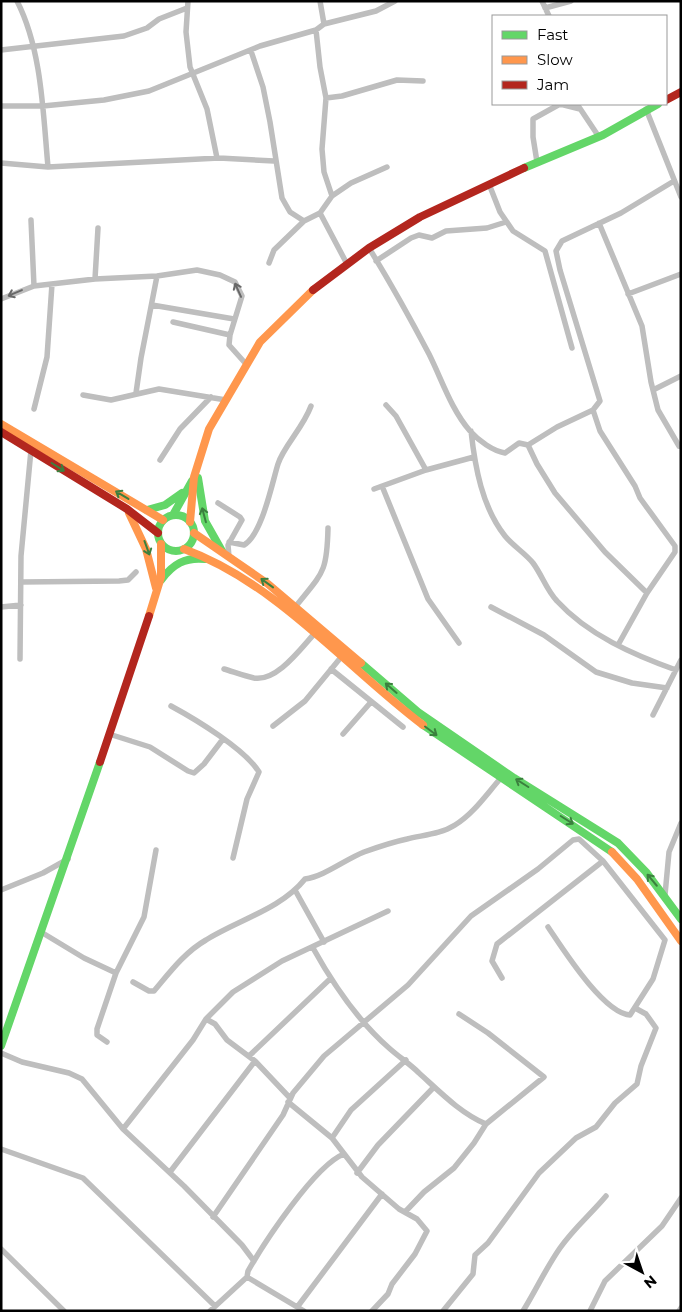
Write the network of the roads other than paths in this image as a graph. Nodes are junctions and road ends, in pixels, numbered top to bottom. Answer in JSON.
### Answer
{"nodes":[{"id":1,"x":18,"y":1,"type":"edge"},
{"id":2,"x":188,"y":1,"type":"edge"},
{"id":3,"x":320,"y":1,"type":"edge"},
{"id":4,"x":395,"y":1,"type":"edge"},
{"id":5,"x":571,"y":1,"type":"edge"},
{"id":6,"x":544,"y":4,"type":"edge"},
{"id":7,"x":187,"y":8,"type":"junction"},
{"id":8,"x":324,"y":24,"type":"junction"},
{"id":9,"x":316,"y":30,"type":"junction"},
{"id":10,"x":32,"y":47,"type":"junction"},
{"id":11,"x":1,"y":50,"type":"edge"},
{"id":12,"x":251,"y":50,"type":"junction"},
{"id":13,"x":192,"y":75,"type":"junction"},
{"id":14,"x":423,"y":81,"type":"dead end"},
{"id":15,"x":681,"y":92,"type":"edge"},
{"id":16,"x":326,"y":98,"type":"junction"},
{"id":17,"x":667,"y":99,"type":"edge"},
{"id":18,"x":558,"y":105,"type":"edge"},
{"id":19,"x":656,"y":105,"type":"edge"},
{"id":20,"x":1,"y":106,"type":"edge"},
{"id":21,"x":43,"y":106,"type":"junction"},
{"id":22,"x":578,"y":106,"type":"edge"},
{"id":23,"x":646,"y":110,"type":"junction"},
{"id":24,"x":598,"y":137,"type":"junction"},
{"id":25,"x":217,"y":158,"type":"junction"},
{"id":26,"x":274,"y":161,"type":"junction"},
{"id":27,"x":537,"y":162,"type":"junction"},
{"id":28,"x":1,"y":163,"type":"edge"},
{"id":29,"x":48,"y":167,"type":"junction"},
{"id":30,"x":387,"y":167,"type":"dead end"},
{"id":31,"x":674,"y":181,"type":"junction"},
{"id":32,"x":489,"y":184,"type":"junction"},
{"id":33,"x":332,"y":196,"type":"junction"},
{"id":34,"x":681,"y":197,"type":"edge"},
{"id":35,"x":320,"y":213,"type":"junction"},
{"id":36,"x":31,"y":220,"type":"dead end"},
{"id":37,"x":304,"y":221,"type":"junction"},
{"id":38,"x":506,"y":222,"type":"junction"},
{"id":39,"x":599,"y":223,"type":"junction"},
{"id":40,"x":98,"y":228,"type":"dead end"},
{"id":41,"x":369,"y":248,"type":"junction"},
{"id":42,"x":376,"y":261,"type":"junction"},
{"id":43,"x":269,"y":263,"type":"dead end"},
{"id":44,"x":347,"y":264,"type":"junction"},
{"id":45,"x":681,"y":274,"type":"edge"},
{"id":46,"x":157,"y":276,"type":"junction"},
{"id":47,"x":95,"y":279,"type":"junction"},
{"id":48,"x":52,"y":284,"type":"junction"},
{"id":49,"x":34,"y":286,"type":"junction"},
{"id":50,"x":628,"y":294,"type":"junction"},
{"id":51,"x":1,"y":299,"type":"edge"},
{"id":52,"x":152,"y":306,"type":"junction"},
{"id":53,"x":234,"y":319,"type":"junction"},
{"id":54,"x":173,"y":322,"type":"dead end"},
{"id":55,"x":230,"y":335,"type":"junction"},
{"id":56,"x":572,"y":348,"type":"dead end"},
{"id":57,"x":246,"y":364,"type":"junction"},
{"id":58,"x":681,"y":376,"type":"edge"},
{"id":59,"x":653,"y":390,"type":"junction"},
{"id":60,"x":136,"y":393,"type":"junction"},
{"id":61,"x":82,"y":395,"type":"dead end"},
{"id":62,"x":211,"y":397,"type":"junction"},
{"id":63,"x":226,"y":400,"type":"junction"},
{"id":64,"x":386,"y":405,"type":"dead end"},
{"id":65,"x":311,"y":406,"type":"dead end"},
{"id":66,"x":34,"y":409,"type":"dead end"},
{"id":67,"x":593,"y":410,"type":"junction"},
{"id":68,"x":1,"y":424,"type":"edge"},
{"id":69,"x":1,"y":432,"type":"edge"},
{"id":70,"x":471,"y":432,"type":"junction"},
{"id":71,"x":528,"y":445,"type":"junction"},
{"id":72,"x":679,"y":446,"type":"dead end"},
{"id":73,"x":31,"y":450,"type":"junction"},
{"id":74,"x":474,"y":457,"type":"junction"},
{"id":75,"x":160,"y":460,"type":"dead end"},
{"id":76,"x":426,"y":470,"type":"junction"},
{"id":77,"x":196,"y":473,"type":"junction"},
{"id":78,"x":382,"y":486,"type":"junction"},
{"id":79,"x":374,"y":489,"type":"dead end"},
{"id":80,"x":186,"y":491,"type":"junction"},
{"id":81,"x":218,"y":503,"type":"dead end"},
{"id":82,"x":127,"y":509,"type":"junction"},
{"id":83,"x":147,"y":510,"type":"junction"},
{"id":84,"x":172,"y":515,"type":"junction"},
{"id":85,"x":163,"y":520,"type":"junction"},
{"id":86,"x":190,"y":522,"type":"junction"},
{"id":87,"x":328,"y":528,"type":"dead end"},
{"id":88,"x":158,"y":533,"type":"junction"},
{"id":89,"x":194,"y":533,"type":"junction"},
{"id":90,"x":229,"y":542,"type":"junction"},
{"id":91,"x":161,"y":544,"type":"junction"},
{"id":92,"x":182,"y":550,"type":"junction"},
{"id":93,"x":227,"y":556,"type":"junction"},
{"id":94,"x":214,"y":560,"type":"junction"},
{"id":95,"x":136,"y":572,"type":"dead end"},
{"id":96,"x":160,"y":579,"type":"junction"},
{"id":97,"x":22,"y":582,"type":"junction"},
{"id":98,"x":156,"y":591,"type":"junction"},
{"id":99,"x":647,"y":593,"type":"junction"},
{"id":100,"x":21,"y":605,"type":"junction"},
{"id":101,"x":296,"y":606,"type":"junction"},
{"id":102,"x":1,"y":607,"type":"edge"},
{"id":103,"x":491,"y":607,"type":"dead end"},
{"id":104,"x":315,"y":634,"type":"junction"},
{"id":105,"x":459,"y":644,"type":"dead end"},
{"id":106,"x":618,"y":645,"type":"junction"},
{"id":107,"x":342,"y":656,"type":"junction"},
{"id":108,"x":20,"y":659,"type":"dead end"},
{"id":109,"x":681,"y":660,"type":"edge"},
{"id":110,"x":224,"y":669,"type":"dead end"},
{"id":111,"x":331,"y":669,"type":"junction"},
{"id":112,"x":676,"y":670,"type":"junction"},
{"id":113,"x":667,"y":688,"type":"junction"},
{"id":114,"x":371,"y":702,"type":"junction"},
{"id":115,"x":171,"y":706,"type":"dead end"},
{"id":116,"x":653,"y":715,"type":"dead end"},
{"id":117,"x":274,"y":726,"type":"dead end"},
{"id":118,"x":403,"y":727,"type":"dead end"},
{"id":119,"x":110,"y":734,"type":"junction"},
{"id":120,"x":344,"y":734,"type":"dead end"},
{"id":121,"x":223,"y":739,"type":"junction"},
{"id":122,"x":500,"y":779,"type":"junction"},
{"id":123,"x":681,"y":823,"type":"edge"},
{"id":124,"x":677,"y":839,"type":"edge"},
{"id":125,"x":156,"y":850,"type":"dead end"},
{"id":126,"x":233,"y":858,"type":"dead end"},
{"id":127,"x":68,"y":859,"type":"junction"},
{"id":128,"x":603,"y":861,"type":"junction"},
{"id":129,"x":1,"y":890,"type":"edge"},
{"id":130,"x":295,"y":890,"type":"junction"},
{"id":131,"x":664,"y":895,"type":"junction"},
{"id":132,"x":388,"y":911,"type":"dead end"},
{"id":133,"x":679,"y":913,"type":"edge"},
{"id":134,"x":548,"y":927,"type":"dead end"},
{"id":135,"x":41,"y":932,"type":"junction"},
{"id":136,"x":324,"y":942,"type":"junction"},
{"id":137,"x":681,"y":942,"type":"edge"},
{"id":138,"x":313,"y":948,"type":"junction"},
{"id":139,"x":116,"y":973,"type":"junction"},
{"id":140,"x":502,"y":978,"type":"dead end"},
{"id":141,"x":330,"y":979,"type":"junction"},
{"id":142,"x":133,"y":982,"type":"dead end"},
{"id":143,"x":635,"y":1008,"type":"junction"},
{"id":144,"x":459,"y":1014,"type":"dead end"},
{"id":145,"x":206,"y":1019,"type":"junction"},
{"id":146,"x":363,"y":1021,"type":"junction"},
{"id":147,"x":107,"y":1042,"type":"dead end"},
{"id":148,"x":1,"y":1046,"type":"edge"},
{"id":149,"x":1,"y":1053,"type":"edge"},
{"id":150,"x":249,"y":1056,"type":"junction"},
{"id":151,"x":406,"y":1060,"type":"junction"},
{"id":152,"x":255,"y":1061,"type":"junction"},
{"id":153,"x":434,"y":1087,"type":"junction"},
{"id":154,"x":289,"y":1100,"type":"junction"},
{"id":155,"x":486,"y":1124,"type":"junction"},
{"id":156,"x":123,"y":1129,"type":"junction"},
{"id":157,"x":332,"y":1138,"type":"junction"},
{"id":158,"x":1,"y":1149,"type":"edge"},
{"id":159,"x":344,"y":1154,"type":"junction"},
{"id":160,"x":355,"y":1170,"type":"junction"},
{"id":161,"x":170,"y":1172,"type":"junction"},
{"id":162,"x":382,"y":1194,"type":"junction"},
{"id":163,"x":606,"y":1196,"type":"dead end"},
{"id":164,"x":681,"y":1198,"type":"edge"},
{"id":165,"x":405,"y":1212,"type":"junction"},
{"id":166,"x":213,"y":1217,"type":"junction"},
{"id":167,"x":1,"y":1250,"type":"edge"},
{"id":168,"x":254,"y":1261,"type":"junction"},
{"id":169,"x":247,"y":1277,"type":"junction"},
{"id":170,"x":298,"y":1306,"type":"junction"},
{"id":171,"x":213,"y":1308,"type":"edge"},
{"id":172,"x":681,"y":1308,"type":"edge"},
{"id":173,"x":64,"y":1311,"type":"edge"},
{"id":174,"x":304,"y":1311,"type":"edge"},
{"id":175,"x":372,"y":1311,"type":"edge"},
{"id":176,"x":442,"y":1311,"type":"edge"},
{"id":177,"x":523,"y":1311,"type":"edge"},
{"id":178,"x":590,"y":1311,"type":"edge"},
{"id":179,"x":679,"y":1311,"type":"edge"}],
"edges":[{"from":1,"to":10,"type":"street"},
{"from":2,"to":7,"type":"street"},
{"from":3,"to":8,"type":"street"},
{"from":4,"to":8,"type":"street"},
{"from":5,"to":6,"type":"street"},
{"from":7,"to":10,"type":"street"},
{"from":7,"to":13,"type":"street"},
{"from":8,"to":9,"type":"street"},
{"from":9,"to":12,"type":"street"},
{"from":9,"to":16,"type":"street"},
{"from":10,"to":11,"type":"street"},
{"from":10,"to":21,"type":"street"},
{"from":12,"to":13,"type":"street"},
{"from":12,"to":26,"type":"street"},
{"from":13,"to":21,"type":"street"},
{"from":13,"to":25,"type":"street"},
{"from":14,"to":16,"type":"street"},
{"from":15,"to":17,"type":"main road"},
{"from":16,"to":33,"type":"street"},
{"from":18,"to":27,"type":"street"},
{"from":19,"to":23,"type":"main road"},
{"from":20,"to":21,"type":"street"},
{"from":21,"to":29,"type":"street"},
{"from":22,"to":24,"type":"street"},
{"from":23,"to":24,"type":"main road"},
{"from":23,"to":31,"type":"street"},
{"from":24,"to":27,"type":"main road"},
{"from":25,"to":26,"type":"street"},
{"from":25,"to":29,"type":"street"},
{"from":26,"to":37,"type":"street"},
{"from":27,"to":32,"type":"main road"},
{"from":28,"to":29,"type":"street"},
{"from":30,"to":33,"type":"street"},
{"from":31,"to":34,"type":"street"},
{"from":31,"to":39,"type":"street"},
{"from":32,"to":38,"type":"street"},
{"from":32,"to":41,"type":"main road"},
{"from":33,"to":35,"type":"street"},
{"from":35,"to":37,"type":"street"},
{"from":35,"to":44,"type":"street"},
{"from":36,"to":49,"type":"street"},
{"from":37,"to":43,"type":"street"},
{"from":38,"to":42,"type":"street"},
{"from":38,"to":56,"type":"street"},
{"from":39,"to":50,"type":"street"},
{"from":39,"to":67,"type":"street"},
{"from":40,"to":47,"type":"street"},
{"from":41,"to":42,"type":"street"},
{"from":41,"to":44,"type":"main road"},
{"from":42,"to":70,"type":"street"},
{"from":44,"to":57,"type":"main road"},
{"from":45,"to":50,"type":"street"},
{"from":46,"to":47,"type":"street"},
{"from":46,"to":52,"type":"street"},
{"from":53,"to":46,"type":"street","one_way":true},
{"from":47,"to":48,"type":"street"},
{"from":48,"to":49,"type":"street"},
{"from":48,"to":66,"type":"street"},
{"from":49,"to":51,"type":"street","one_way":true},
{"from":50,"to":59,"type":"street"},
{"from":52,"to":53,"type":"street"},
{"from":52,"to":60,"type":"street"},
{"from":53,"to":55,"type":"street"},
{"from":54,"to":55,"type":"street"},
{"from":55,"to":57,"type":"street"},
{"from":57,"to":63,"type":"main road"},
{"from":58,"to":59,"type":"street"},
{"from":59,"to":72,"type":"street"},
{"from":60,"to":61,"type":"street"},
{"from":60,"to":62,"type":"street"},
{"from":62,"to":63,"type":"street"},
{"from":62,"to":75,"type":"street"},
{"from":63,"to":77,"type":"main road"},
{"from":64,"to":76,"type":"street"},
{"from":65,"to":90,"type":"street"},
{"from":67,"to":71,"type":"street"},
{"from":67,"to":99,"type":"street"},
{"from":83,"to":68,"type":"main road","one_way":true},
{"from":69,"to":73,"type":"main road"},
{"from":70,"to":71,"type":"street"},
{"from":70,"to":74,"type":"street"},
{"from":71,"to":99,"type":"street"},
{"from":73,"to":82,"type":"main road","one_way":true},
{"from":73,"to":97,"type":"street"},
{"from":74,"to":76,"type":"street"},
{"from":74,"to":106,"type":"street"},
{"from":76,"to":78,"type":"street"},
{"from":77,"to":80,"type":"main road"},
{"from":77,"to":86,"type":"main road"},
{"from":93,"to":77,"type":"main road","one_way":true},
{"from":78,"to":79,"type":"street"},
{"from":78,"to":105,"type":"street"},
{"from":80,"to":83,"type":"main road"},
{"from":80,"to":84,"type":"main road"},
{"from":81,"to":90,"type":"street"},
{"from":82,"to":88,"type":"main road"},
{"from":82,"to":98,"type":"main road","one_way":true},
{"from":83,"to":85,"type":"main road"},
{"from":84,"to":85,"type":"main road"},
{"from":84,"to":86,"type":"main road"},
{"from":85,"to":88,"type":"main road"},
{"from":86,"to":89,"type":"main road"},
{"from":87,"to":101,"type":"street"},
{"from":88,"to":91,"type":"main road"},
{"from":89,"to":92,"type":"main road"},
{"from":89,"to":93,"type":"main road"},
{"from":90,"to":93,"type":"street"},
{"from":91,"to":92,"type":"main road"},
{"from":91,"to":96,"type":"main road"},
{"from":92,"to":94,"type":"main road"},
{"from":92,"to":96,"type":"main road"},
{"from":101,"to":93,"type":"main road","one_way":true},
{"from":94,"to":96,"type":"main road"},
{"from":94,"to":104,"type":"main road"},
{"from":95,"to":97,"type":"street"},
{"from":96,"to":98,"type":"main road"},
{"from":97,"to":100,"type":"street"},
{"from":98,"to":119,"type":"main road"},
{"from":99,"to":106,"type":"street"},
{"from":100,"to":102,"type":"street"},
{"from":100,"to":108,"type":"street"},
{"from":131,"to":101,"type":"main road","one_way":true},
{"from":103,"to":113,"type":"street"},
{"from":104,"to":107,"type":"main road"},
{"from":104,"to":110,"type":"street"},
{"from":106,"to":112,"type":"street"},
{"from":107,"to":111,"type":"street"},
{"from":107,"to":122,"type":"main road","one_way":true},
{"from":109,"to":112,"type":"street"},
{"from":111,"to":114,"type":"street"},
{"from":111,"to":117,"type":"street"},
{"from":112,"to":113,"type":"street"},
{"from":113,"to":116,"type":"street"},
{"from":114,"to":118,"type":"street"},
{"from":114,"to":120,"type":"street"},
{"from":115,"to":121,"type":"street"},
{"from":119,"to":121,"type":"street"},
{"from":119,"to":127,"type":"main road"},
{"from":121,"to":126,"type":"street"},
{"from":122,"to":130,"type":"street"},
{"from":122,"to":137,"type":"main road","one_way":true},
{"from":123,"to":124,"type":"street"},
{"from":124,"to":131,"type":"street"},
{"from":125,"to":139,"type":"street"},
{"from":127,"to":129,"type":"street"},
{"from":127,"to":135,"type":"main road"},
{"from":128,"to":140,"type":"street"},
{"from":128,"to":143,"type":"street"},
{"from":128,"to":146,"type":"street"},
{"from":130,"to":136,"type":"street"},
{"from":130,"to":142,"type":"street"},
{"from":131,"to":133,"type":"main road"},
{"from":132,"to":136,"type":"street"},
{"from":134,"to":143,"type":"street"},
{"from":135,"to":139,"type":"street"},
{"from":135,"to":148,"type":"main road"},
{"from":136,"to":138,"type":"street"},
{"from":138,"to":141,"type":"street"},
{"from":138,"to":145,"type":"street"},
{"from":139,"to":147,"type":"street"},
{"from":141,"to":146,"type":"street"},
{"from":141,"to":150,"type":"street"},
{"from":143,"to":176,"type":"street"},
{"from":144,"to":155,"type":"street"},
{"from":145,"to":150,"type":"street"},
{"from":145,"to":156,"type":"street"},
{"from":146,"to":151,"type":"street"},
{"from":146,"to":154,"type":"street"},
{"from":149,"to":156,"type":"street"},
{"from":150,"to":152,"type":"street"},
{"from":151,"to":153,"type":"street"},
{"from":151,"to":157,"type":"street"},
{"from":152,"to":154,"type":"street"},
{"from":152,"to":161,"type":"street"},
{"from":153,"to":155,"type":"street"},
{"from":153,"to":160,"type":"street"},
{"from":154,"to":157,"type":"street"},
{"from":154,"to":166,"type":"street"},
{"from":155,"to":165,"type":"street"},
{"from":156,"to":161,"type":"street"},
{"from":157,"to":159,"type":"street"},
{"from":158,"to":171,"type":"street"},
{"from":159,"to":160,"type":"street"},
{"from":159,"to":168,"type":"street"},
{"from":160,"to":162,"type":"street"},
{"from":161,"to":166,"type":"street"},
{"from":162,"to":165,"type":"street"},
{"from":162,"to":170,"type":"street"},
{"from":163,"to":177,"type":"street"},
{"from":164,"to":178,"type":"street"},
{"from":165,"to":175,"type":"street"},
{"from":166,"to":168,"type":"street"},
{"from":167,"to":173,"type":"street"},
{"from":168,"to":169,"type":"street"},
{"from":169,"to":170,"type":"street"},
{"from":169,"to":171,"type":"street"},
{"from":170,"to":174,"type":"street"},
{"from":172,"to":179,"type":"street"}]}
